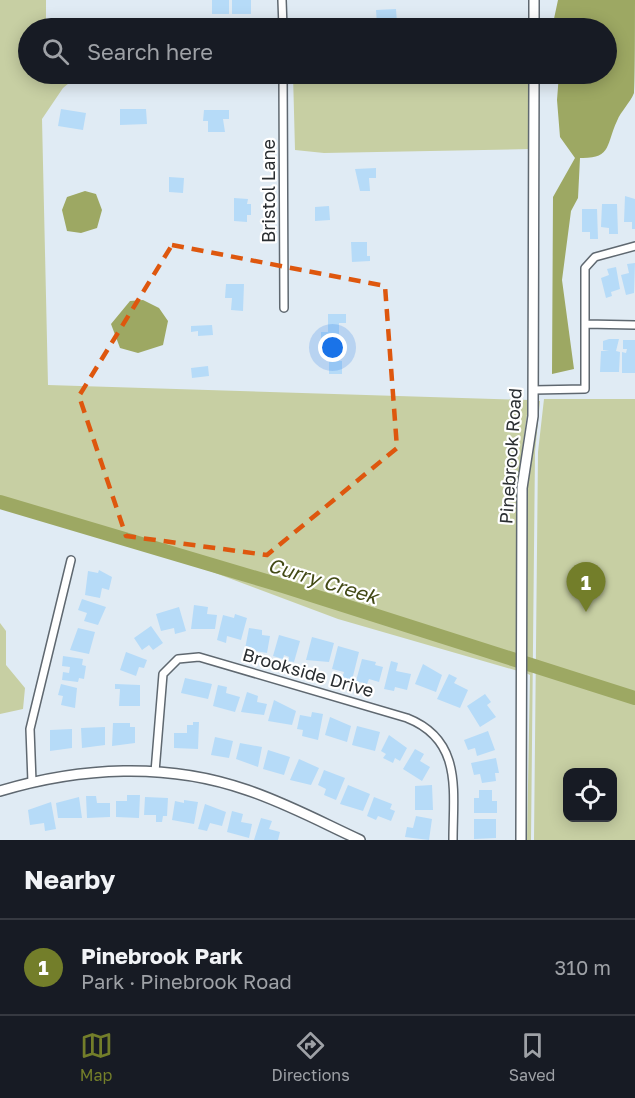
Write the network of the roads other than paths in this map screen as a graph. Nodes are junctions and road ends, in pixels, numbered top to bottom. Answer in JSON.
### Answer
{"nodes":[{"id":1,"x":282,"y":0,"type":"edge"},
{"id":2,"x":534,"y":0,"type":"edge"},
{"id":3,"x":283,"y":18,"type":"edge"},
{"id":4,"x":534,"y":18,"type":"edge"},
{"id":5,"x":283,"y":84,"type":"edge"},
{"id":6,"x":534,"y":84,"type":"edge"},
{"id":7,"x":635,"y":246,"type":"edge"},
{"id":8,"x":284,"y":308,"type":"dead end"},
{"id":9,"x":585,"y":324,"type":"junction"},
{"id":10,"x":635,"y":325,"type":"edge"},
{"id":11,"x":533,"y":390,"type":"junction"},
{"id":12,"x":71,"y":561,"type":"dead end"},
{"id":13,"x":155,"y":772,"type":"junction"},
{"id":14,"x":32,"y":782,"type":"junction"},
{"id":15,"x":0,"y":791,"type":"edge"},
{"id":16,"x":338,"y":836,"type":"edge"},
{"id":17,"x":360,"y":840,"type":"edge"},
{"id":18,"x":453,"y":840,"type":"edge"},
{"id":19,"x":521,"y":840,"type":"edge"}],
"edges":[{"from":1,"to":3,"type":"street"},
{"from":2,"to":4,"type":"street"},
{"from":5,"to":8,"type":"street","name":"Bristol Lane"},
{"from":6,"to":11,"type":"street","name":"Pinebrook Road"},
{"from":7,"to":9,"type":"street"},
{"from":9,"to":10,"type":"street"},
{"from":9,"to":11,"type":"street"},
{"from":11,"to":19,"type":"street","name":"Pinebrook Road"},
{"from":12,"to":14,"type":"street"},
{"from":13,"to":14,"type":"street"},
{"from":13,"to":16,"type":"street"},
{"from":13,"to":18,"type":"street","name":"Brookside Drive"},
{"from":14,"to":15,"type":"street"},
{"from":16,"to":17,"type":"street"}]}
